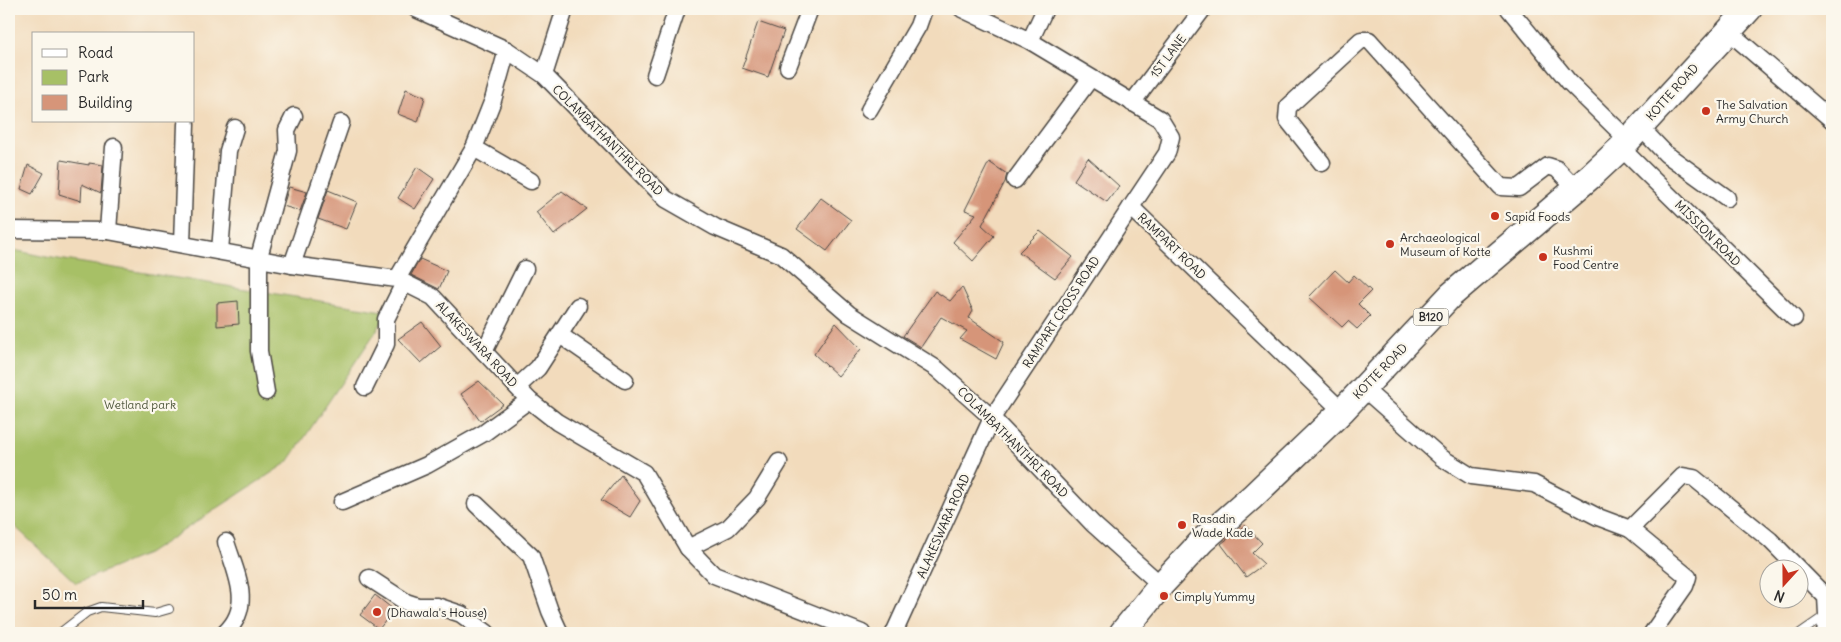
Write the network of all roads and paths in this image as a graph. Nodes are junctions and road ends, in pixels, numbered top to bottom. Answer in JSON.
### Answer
{"nodes":[{"id":1,"x":416,"y":9,"type":"edge"},
{"id":2,"x":565,"y":9,"type":"edge"},
{"id":3,"x":677,"y":9,"type":"edge"},
{"id":4,"x":810,"y":9,"type":"edge"},
{"id":5,"x":924,"y":9,"type":"edge"},
{"id":6,"x":962,"y":9,"type":"edge"},
{"id":7,"x":1045,"y":9,"type":"edge"},
{"id":8,"x":1203,"y":9,"type":"edge"},
{"id":9,"x":1509,"y":9,"type":"edge"},
{"id":10,"x":1748,"y":9,"type":"edge"},
{"id":11,"x":1728,"y":30,"type":"junction"},
{"id":12,"x":1030,"y":41,"type":"junction"},
{"id":13,"x":507,"y":50,"type":"junction"},
{"id":14,"x":788,"y":66,"type":"dead end"},
{"id":15,"x":544,"y":75,"type":"junction"},
{"id":16,"x":655,"y":75,"type":"dead end"},
{"id":17,"x":1090,"y":79,"type":"junction"},
{"id":18,"x":1132,"y":103,"type":"junction"},
{"id":19,"x":869,"y":110,"type":"dead end"},
{"id":20,"x":294,"y":116,"type":"dead end"},
{"id":21,"x":1832,"y":120,"type":"edge"},
{"id":22,"x":342,"y":123,"type":"dead end"},
{"id":23,"x":186,"y":124,"type":"dead end"},
{"id":24,"x":235,"y":128,"type":"dead end"},
{"id":25,"x":1630,"y":139,"type":"junction"},
{"id":26,"x":114,"y":147,"type":"dead end"},
{"id":27,"x":474,"y":148,"type":"junction"},
{"id":28,"x":1322,"y":163,"type":"dead end"},
{"id":29,"x":1016,"y":180,"type":"dead end"},
{"id":30,"x":531,"y":181,"type":"dead end"},
{"id":31,"x":1576,"y":189,"type":"junction"},
{"id":32,"x":1727,"y":198,"type":"dead end"},
{"id":33,"x":1130,"y":207,"type":"junction"},
{"id":34,"x":9,"y":230,"type":"edge"},
{"id":35,"x":108,"y":231,"type":"junction"},
{"id":36,"x":182,"y":244,"type":"junction"},
{"id":37,"x":220,"y":250,"type":"junction"},
{"id":38,"x":259,"y":257,"type":"junction"},
{"id":39,"x":292,"y":264,"type":"junction"},
{"id":40,"x":525,"y":269,"type":"dead end"},
{"id":41,"x":400,"y":281,"type":"junction"},
{"id":42,"x":578,"y":306,"type":"dead end"},
{"id":43,"x":1794,"y":318,"type":"dead end"},
{"id":44,"x":560,"y":335,"type":"junction"},
{"id":45,"x":484,"y":352,"type":"junction"},
{"id":46,"x":625,"y":380,"type":"dead end"},
{"id":47,"x":517,"y":387,"type":"junction"},
{"id":48,"x":365,"y":388,"type":"dead end"},
{"id":49,"x":1363,"y":388,"type":"junction"},
{"id":50,"x":266,"y":392,"type":"dead end"},
{"id":51,"x":529,"y":400,"type":"junction"},
{"id":52,"x":1342,"y":411,"type":"junction"},
{"id":53,"x":992,"y":418,"type":"junction"},
{"id":54,"x":779,"y":462,"type":"dead end"},
{"id":55,"x":342,"y":502,"type":"dead end"},
{"id":56,"x":476,"y":504,"type":"dead end"},
{"id":57,"x":1630,"y":529,"type":"junction"},
{"id":58,"x":226,"y":542,"type":"dead end"},
{"id":59,"x":688,"y":548,"type":"junction"},
{"id":60,"x":369,"y":578,"type":"dead end"},
{"id":61,"x":1161,"y":585,"type":"junction"},
{"id":62,"x":1829,"y":595,"type":"edge"},
{"id":63,"x":169,"y":609,"type":"dead end"},
{"id":64,"x":1828,"y":614,"type":"junction"},
{"id":65,"x":60,"y":633,"type":"edge"},
{"id":66,"x":224,"y":633,"type":"edge"},
{"id":67,"x":487,"y":633,"type":"edge"},
{"id":68,"x":560,"y":633,"type":"edge"},
{"id":69,"x":862,"y":633,"type":"edge"},
{"id":70,"x":894,"y":633,"type":"edge"},
{"id":71,"x":1122,"y":633,"type":"edge"},
{"id":72,"x":1652,"y":633,"type":"edge"},
{"id":73,"x":1800,"y":633,"type":"edge"},
{"id":74,"x":1825,"y":633,"type":"edge"}],
"edges":[{"from":1,"to":13,"type":"street","name":"COLAMBATHANTHRI ROAD"},
{"from":2,"to":15,"type":"street"},
{"from":3,"to":16,"type":"street"},
{"from":4,"to":14,"type":"street"},
{"from":5,"to":19,"type":"street"},
{"from":6,"to":12,"type":"street","name":"RAMPART ROAD"},
{"from":7,"to":12,"type":"street"},
{"from":8,"to":18,"type":"street","name":"1ST LANE"},
{"from":9,"to":25,"type":"street"},
{"from":10,"to":11,"type":"main road","name":"KOTTE ROAD","number":"B120"},
{"from":11,"to":21,"type":"street"},
{"from":11,"to":25,"type":"main road","name":"KOTTE ROAD","number":"B120"},
{"from":12,"to":17,"type":"street","name":"RAMPART ROAD"},
{"from":13,"to":15,"type":"street","name":"COLAMBATHANTHRI ROAD"},
{"from":13,"to":27,"type":"street"},
{"from":15,"to":53,"type":"street","name":"COLAMBATHANTHRI ROAD"},
{"from":17,"to":18,"type":"street","name":"RAMPART ROAD"},
{"from":17,"to":29,"type":"street"},
{"from":18,"to":33,"type":"street","name":"RAMPART ROAD"},
{"from":20,"to":38,"type":"street"},
{"from":22,"to":39,"type":"street"},
{"from":23,"to":36,"type":"street"},
{"from":24,"to":37,"type":"street"},
{"from":25,"to":31,"type":"main road","name":"KOTTE ROAD","number":"B120"},
{"from":25,"to":32,"type":"street"},
{"from":25,"to":43,"type":"street","name":"MISSION ROAD"},
{"from":26,"to":35,"type":"street"},
{"from":27,"to":30,"type":"street"},
{"from":27,"to":41,"type":"street"},
{"from":28,"to":31,"type":"street"},
{"from":31,"to":49,"type":"main road","name":"KOTTE ROAD","number":"B120"},
{"from":33,"to":52,"type":"street","name":"RAMPART ROAD"},
{"from":33,"to":53,"type":"street","name":"RAMPART CROSS ROAD"},
{"from":34,"to":35,"type":"street","name":"ALAKESWARA ROAD"},
{"from":35,"to":36,"type":"street","name":"ALAKESWARA ROAD"},
{"from":36,"to":37,"type":"street","name":"ALAKESWARA ROAD"},
{"from":37,"to":38,"type":"street","name":"ALAKESWARA ROAD"},
{"from":38,"to":39,"type":"street","name":"ALAKESWARA ROAD"},
{"from":38,"to":50,"type":"street"},
{"from":39,"to":41,"type":"street","name":"ALAKESWARA ROAD"},
{"from":40,"to":45,"type":"street"},
{"from":41,"to":45,"type":"street","name":"ALAKESWARA ROAD"},
{"from":41,"to":48,"type":"street"},
{"from":42,"to":44,"type":"street"},
{"from":44,"to":46,"type":"street"},
{"from":44,"to":47,"type":"street"},
{"from":45,"to":47,"type":"street","name":"ALAKESWARA ROAD"},
{"from":47,"to":51,"type":"street","name":"ALAKESWARA ROAD"},
{"from":49,"to":52,"type":"main road","name":"KOTTE ROAD","number":"B120"},
{"from":49,"to":57,"type":"street"},
{"from":51,"to":55,"type":"street"},
{"from":51,"to":59,"type":"street","name":"ALAKESWARA ROAD"},
{"from":52,"to":61,"type":"main road","name":"KOTTE ROAD","number":"B120"},
{"from":53,"to":61,"type":"street","name":"COLAMBATHANTHRI ROAD"},
{"from":53,"to":70,"type":"street","name":"ALAKESWARA ROAD"},
{"from":54,"to":59,"type":"street"},
{"from":56,"to":68,"type":"street"},
{"from":57,"to":62,"type":"street"},
{"from":57,"to":72,"type":"street"},
{"from":58,"to":66,"type":"street"},
{"from":59,"to":69,"type":"street","name":"ALAKESWARA ROAD"},
{"from":60,"to":67,"type":"street"},
{"from":61,"to":71,"type":"main road","name":"KOTTE ROAD","number":"B120"},
{"from":62,"to":64,"type":"street"},
{"from":63,"to":65,"type":"lane"},
{"from":64,"to":73,"type":"lane"},
{"from":64,"to":74,"type":"street"}]}
